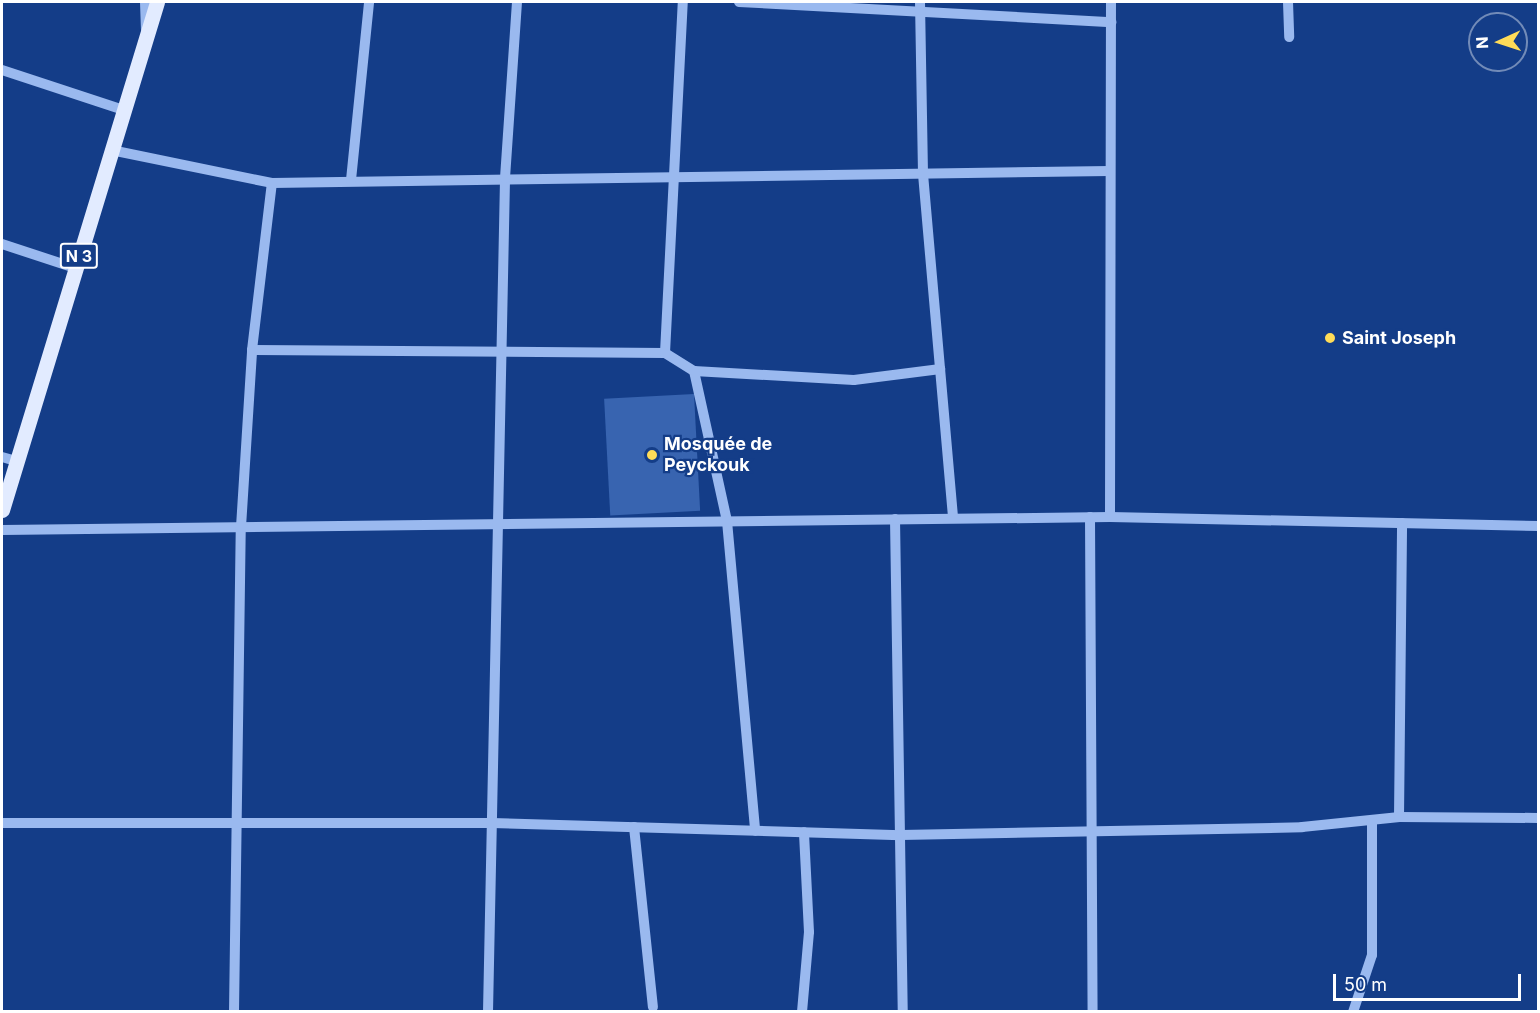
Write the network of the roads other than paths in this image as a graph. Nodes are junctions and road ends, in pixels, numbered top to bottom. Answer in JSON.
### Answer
{"nodes":[{"id":1,"x":145,"y":2,"type":"edge"},
{"id":2,"x":157,"y":2,"type":"edge"},
{"id":3,"x":369,"y":2,"type":"edge"},
{"id":4,"x":518,"y":2,"type":"edge"},
{"id":5,"x":683,"y":2,"type":"edge"},
{"id":6,"x":739,"y":2,"type":"edge"},
{"id":7,"x":1111,"y":2,"type":"edge"},
{"id":8,"x":1288,"y":2,"type":"edge"},
{"id":9,"x":920,"y":7,"type":"edge"},
{"id":10,"x":1111,"y":22,"type":"junction"},
{"id":11,"x":1289,"y":37,"type":"dead end"},
{"id":12,"x":146,"y":44,"type":"junction"},
{"id":13,"x":2,"y":70,"type":"edge"},
{"id":14,"x":124,"y":110,"type":"junction"},
{"id":15,"x":111,"y":150,"type":"junction"},
{"id":16,"x":1110,"y":171,"type":"junction"},
{"id":17,"x":923,"y":174,"type":"junction"},
{"id":18,"x":674,"y":177,"type":"junction"},
{"id":19,"x":505,"y":178,"type":"junction"},
{"id":20,"x":351,"y":180,"type":"junction"},
{"id":21,"x":272,"y":183,"type":"junction"},
{"id":22,"x":2,"y":244,"type":"edge"},
{"id":23,"x":75,"y":268,"type":"junction"},
{"id":24,"x":252,"y":350,"type":"junction"},
{"id":25,"x":502,"y":351,"type":"junction"},
{"id":26,"x":665,"y":353,"type":"junction"},
{"id":27,"x":940,"y":369,"type":"junction"},
{"id":28,"x":694,"y":371,"type":"junction"},
{"id":29,"x":9,"y":459,"type":"edge"},
{"id":30,"x":2,"y":510,"type":"edge"},
{"id":31,"x":1090,"y":517,"type":"junction"},
{"id":32,"x":1110,"y":517,"type":"junction"},
{"id":33,"x":953,"y":518,"type":"junction"},
{"id":34,"x":895,"y":519,"type":"junction"},
{"id":35,"x":727,"y":520,"type":"junction"},
{"id":36,"x":1402,"y":523,"type":"junction"},
{"id":37,"x":498,"y":525,"type":"junction"},
{"id":38,"x":1539,"y":526,"type":"edge"},
{"id":39,"x":241,"y":527,"type":"junction"},
{"id":40,"x":2,"y":530,"type":"edge"},
{"id":41,"x":1399,"y":818,"type":"junction"},
{"id":42,"x":1539,"y":818,"type":"edge"},
{"id":43,"x":2,"y":823,"type":"edge"},
{"id":44,"x":237,"y":823,"type":"junction"},
{"id":45,"x":492,"y":823,"type":"junction"},
{"id":46,"x":1372,"y":823,"type":"junction"},
{"id":47,"x":634,"y":827,"type":"junction"},
{"id":48,"x":1092,"y":830,"type":"junction"},
{"id":49,"x":755,"y":831,"type":"junction"},
{"id":50,"x":804,"y":832,"type":"junction"},
{"id":51,"x":901,"y":835,"type":"junction"},
{"id":52,"x":653,"y":1007,"type":"dead end"},
{"id":53,"x":234,"y":1011,"type":"edge"},
{"id":54,"x":488,"y":1011,"type":"edge"},
{"id":55,"x":802,"y":1011,"type":"edge"},
{"id":56,"x":903,"y":1011,"type":"edge"},
{"id":57,"x":1093,"y":1011,"type":"edge"},
{"id":58,"x":1353,"y":1011,"type":"edge"}],
"edges":[{"from":1,"to":12,"type":"street"},
{"from":2,"to":12,"type":"main road","number":"N 3"},
{"from":3,"to":20,"type":"street"},
{"from":4,"to":19,"type":"street"},
{"from":5,"to":18,"type":"street"},
{"from":6,"to":9,"type":"street"},
{"from":7,"to":10,"type":"street"},
{"from":8,"to":11,"type":"street"},
{"from":9,"to":10,"type":"street"},
{"from":9,"to":17,"type":"street"},
{"from":10,"to":16,"type":"street"},
{"from":12,"to":14,"type":"main road","number":"N 3"},
{"from":13,"to":14,"type":"street"},
{"from":14,"to":15,"type":"main road","number":"N 3"},
{"from":15,"to":21,"type":"street"},
{"from":15,"to":23,"type":"main road","number":"N 3"},
{"from":16,"to":17,"type":"street"},
{"from":16,"to":32,"type":"street"},
{"from":17,"to":18,"type":"street"},
{"from":17,"to":27,"type":"street"},
{"from":18,"to":19,"type":"street"},
{"from":18,"to":26,"type":"street"},
{"from":19,"to":20,"type":"street"},
{"from":19,"to":25,"type":"street"},
{"from":20,"to":21,"type":"street"},
{"from":21,"to":24,"type":"street"},
{"from":22,"to":23,"type":"street"},
{"from":23,"to":29,"type":"main road","number":"N 3"},
{"from":24,"to":25,"type":"street"},
{"from":24,"to":39,"type":"street"},
{"from":25,"to":26,"type":"street"},
{"from":25,"to":37,"type":"street"},
{"from":26,"to":28,"type":"street"},
{"from":27,"to":28,"type":"street"},
{"from":27,"to":33,"type":"street"},
{"from":28,"to":35,"type":"street"},
{"from":29,"to":30,"type":"main road","number":"N 3"},
{"from":31,"to":32,"type":"street"},
{"from":31,"to":33,"type":"street"},
{"from":31,"to":48,"type":"street"},
{"from":32,"to":36,"type":"street"},
{"from":33,"to":34,"type":"street"},
{"from":34,"to":35,"type":"street"},
{"from":34,"to":51,"type":"street"},
{"from":35,"to":37,"type":"street"},
{"from":35,"to":49,"type":"street"},
{"from":36,"to":38,"type":"street"},
{"from":36,"to":41,"type":"street"},
{"from":37,"to":39,"type":"street"},
{"from":37,"to":45,"type":"street"},
{"from":39,"to":40,"type":"street"},
{"from":39,"to":44,"type":"street"},
{"from":41,"to":42,"type":"street"},
{"from":41,"to":46,"type":"street"},
{"from":43,"to":44,"type":"street"},
{"from":44,"to":45,"type":"street"},
{"from":44,"to":53,"type":"street"},
{"from":45,"to":47,"type":"street"},
{"from":45,"to":54,"type":"street"},
{"from":46,"to":48,"type":"street"},
{"from":46,"to":58,"type":"street"},
{"from":47,"to":49,"type":"street"},
{"from":47,"to":52,"type":"street"},
{"from":48,"to":51,"type":"street"},
{"from":48,"to":57,"type":"street"},
{"from":49,"to":50,"type":"street"},
{"from":50,"to":51,"type":"street"},
{"from":50,"to":55,"type":"street"},
{"from":51,"to":56,"type":"street"}]}
